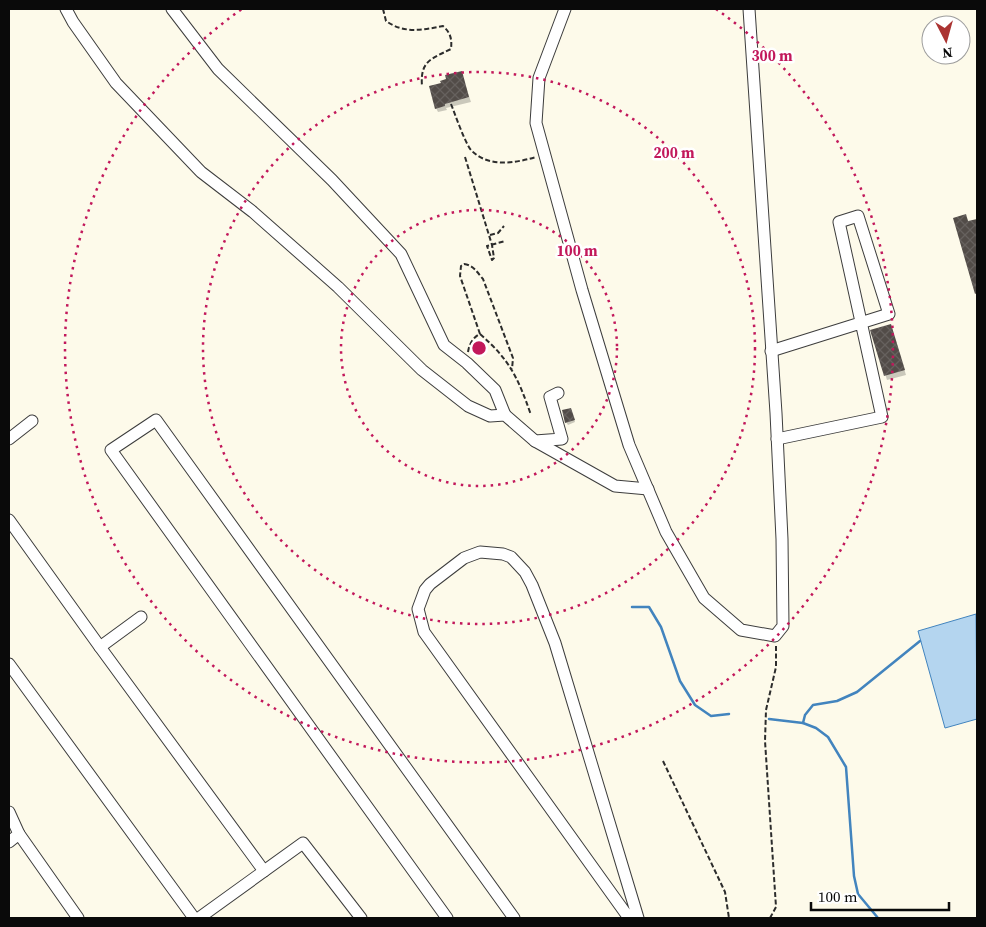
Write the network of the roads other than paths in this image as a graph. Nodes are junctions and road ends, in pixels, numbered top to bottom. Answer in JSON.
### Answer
{"nodes":[{"id":1,"x":66,"y":9,"type":"edge"},
{"id":2,"x":172,"y":9,"type":"edge"},
{"id":3,"x":565,"y":9,"type":"edge"},
{"id":4,"x":749,"y":9,"type":"edge"},
{"id":5,"x":861,"y":322,"type":"junction"},
{"id":6,"x":771,"y":351,"type":"junction"},
{"id":7,"x":558,"y":393,"type":"dead end"},
{"id":8,"x":505,"y":415,"type":"junction"},
{"id":9,"x":32,"y":421,"type":"dead end"},
{"id":10,"x":9,"y":439,"type":"edge"},
{"id":11,"x":777,"y":439,"type":"junction"},
{"id":12,"x":535,"y":441,"type":"junction"},
{"id":13,"x":648,"y":489,"type":"junction"},
{"id":14,"x":9,"y":520,"type":"edge"},
{"id":15,"x":141,"y":617,"type":"dead end"},
{"id":16,"x":100,"y":647,"type":"junction"},
{"id":17,"x":9,"y":664,"type":"edge"},
{"id":18,"x":9,"y":812,"type":"edge"},
{"id":19,"x":19,"y":834,"type":"junction"},
{"id":20,"x":9,"y":842,"type":"edge"},
{"id":21,"x":264,"y":871,"type":"junction"},
{"id":22,"x":78,"y":918,"type":"edge"},
{"id":23,"x":194,"y":918,"type":"edge"},
{"id":24,"x":199,"y":918,"type":"edge"},
{"id":25,"x":361,"y":918,"type":"edge"},
{"id":26,"x":447,"y":918,"type":"edge"},
{"id":27,"x":514,"y":918,"type":"edge"},
{"id":28,"x":629,"y":918,"type":"edge"},
{"id":29,"x":638,"y":918,"type":"edge"}],
"edges":[{"from":1,"to":8,"type":"lane"},
{"from":2,"to":8,"type":"lane"},
{"from":3,"to":13,"type":"lane"},
{"from":4,"to":6,"type":"lane"},
{"from":5,"to":5,"type":"lane"},
{"from":5,"to":6,"type":"lane"},
{"from":5,"to":11,"type":"lane"},
{"from":6,"to":11,"type":"lane"},
{"from":7,"to":12,"type":"lane"},
{"from":8,"to":12,"type":"lane"},
{"from":9,"to":10,"type":"lane"},
{"from":11,"to":13,"type":"lane"},
{"from":12,"to":13,"type":"lane"},
{"from":14,"to":16,"type":"lane"},
{"from":15,"to":16,"type":"lane"},
{"from":16,"to":21,"type":"lane"},
{"from":17,"to":23,"type":"lane"},
{"from":18,"to":19,"type":"lane"},
{"from":19,"to":20,"type":"lane"},
{"from":19,"to":22,"type":"lane"},
{"from":21,"to":24,"type":"lane"},
{"from":21,"to":25,"type":"lane"},
{"from":26,"to":27,"type":"lane"},
{"from":28,"to":29,"type":"lane"}]}
